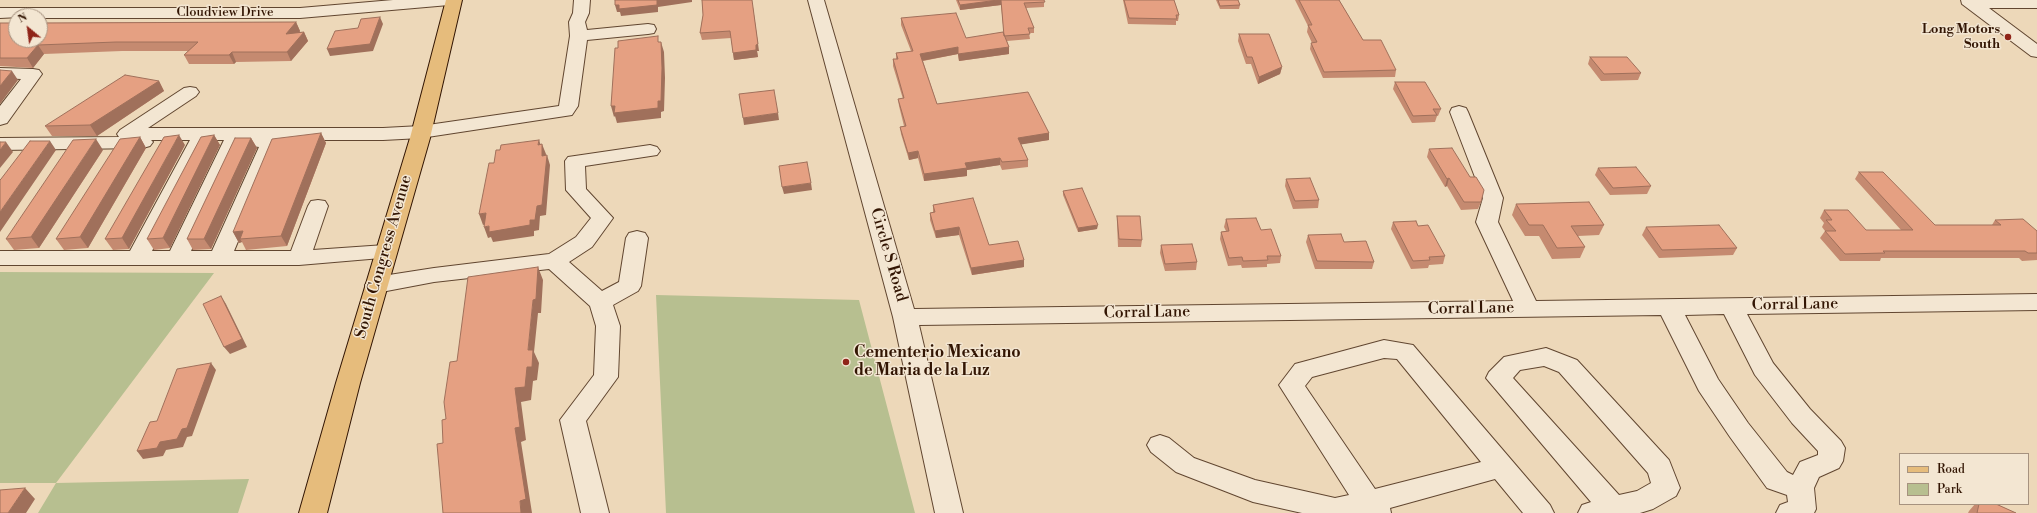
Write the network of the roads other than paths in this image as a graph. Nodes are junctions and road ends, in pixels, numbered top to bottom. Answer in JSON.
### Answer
{"nodes":[{"id":1,"x":449,"y":0,"type":"edge"},
{"id":2,"x":454,"y":0,"type":"edge"},
{"id":3,"x":582,"y":0,"type":"edge"},
{"id":4,"x":816,"y":0,"type":"edge"},
{"id":5,"x":1969,"y":2,"type":"edge"},
{"id":6,"x":2012,"y":2,"type":"edge"},
{"id":7,"x":2037,"y":3,"type":"edge"},
{"id":8,"x":0,"y":13,"type":"edge"},
{"id":9,"x":2037,"y":19,"type":"edge"},
{"id":10,"x":648,"y":29,"type":"dead end"},
{"id":11,"x":579,"y":36,"type":"junction"},
{"id":12,"x":2037,"y":52,"type":"edge"},
{"id":13,"x":0,"y":73,"type":"edge"},
{"id":14,"x":190,"y":92,"type":"dead end"},
{"id":15,"x":1459,"y":112,"type":"dead end"},
{"id":16,"x":0,"y":119,"type":"edge"},
{"id":17,"x":421,"y":132,"type":"junction"},
{"id":18,"x":233,"y":141,"type":"junction"},
{"id":19,"x":198,"y":142,"type":"junction"},
{"id":20,"x":73,"y":143,"type":"junction"},
{"id":21,"x":119,"y":143,"type":"junction"},
{"id":22,"x":0,"y":144,"type":"edge"},
{"id":23,"x":30,"y":144,"type":"junction"},
{"id":24,"x":650,"y":151,"type":"dead end"},
{"id":25,"x":17,"y":161,"type":"edge"},
{"id":26,"x":60,"y":162,"type":"edge"},
{"id":27,"x":107,"y":162,"type":"edge"},
{"id":28,"x":318,"y":206,"type":"dead end"},
{"id":29,"x":106,"y":238,"type":"edge"},
{"id":30,"x":637,"y":238,"type":"dead end"},
{"id":31,"x":57,"y":239,"type":"edge"},
{"id":32,"x":385,"y":252,"type":"junction"},
{"id":33,"x":0,"y":258,"type":"edge"},
{"id":34,"x":45,"y":258,"type":"junction"},
{"id":35,"x":95,"y":258,"type":"junction"},
{"id":36,"x":137,"y":258,"type":"junction"},
{"id":37,"x":178,"y":258,"type":"junction"},
{"id":38,"x":220,"y":258,"type":"junction"},
{"id":39,"x":299,"y":258,"type":"junction"},
{"id":40,"x":554,"y":261,"type":"junction"},
{"id":41,"x":376,"y":285,"type":"junction"},
{"id":42,"x":600,"y":302,"type":"junction"},
{"id":43,"x":2037,"y":302,"type":"edge"},
{"id":44,"x":1731,"y":306,"type":"junction"},
{"id":45,"x":1669,"y":307,"type":"junction"},
{"id":46,"x":1528,"y":308,"type":"junction"},
{"id":47,"x":905,"y":317,"type":"junction"},
{"id":48,"x":1160,"y":445,"type":"dead end"},
{"id":49,"x":1501,"y":467,"type":"junction"},
{"id":50,"x":1800,"y":488,"type":"junction"},
{"id":51,"x":1374,"y":508,"type":"edge"},
{"id":52,"x":1602,"y":511,"type":"edge"},
{"id":53,"x":313,"y":513,"type":"edge"},
{"id":54,"x":595,"y":513,"type":"edge"},
{"id":55,"x":949,"y":513,"type":"edge"},
{"id":56,"x":1540,"y":513,"type":"edge"},
{"id":57,"x":1790,"y":513,"type":"edge"}],
"edges":[{"from":1,"to":8,"type":"street","name":"Cloudview Drive"},
{"from":2,"to":17,"type":"main road","name":"South Congress Avenue"},
{"from":3,"to":11,"type":"street"},
{"from":4,"to":47,"type":"street","name":"Circle S Road"},
{"from":5,"to":6,"type":"street"},
{"from":5,"to":12,"type":"street"},
{"from":6,"to":7,"type":"street"},
{"from":6,"to":9,"type":"street"},
{"from":10,"to":11,"type":"street"},
{"from":11,"to":17,"type":"street"},
{"from":13,"to":16,"type":"street"},
{"from":14,"to":17,"type":"street"},
{"from":15,"to":46,"type":"street"},
{"from":17,"to":32,"type":"main road","name":"South Congress Avenue"},
{"from":18,"to":19,"type":"street"},
{"from":18,"to":37,"type":"street"},
{"from":18,"to":38,"type":"street"},
{"from":19,"to":21,"type":"street"},
{"from":19,"to":36,"type":"street"},
{"from":20,"to":21,"type":"street"},
{"from":20,"to":23,"type":"street"},
{"from":20,"to":26,"type":"street"},
{"from":21,"to":27,"type":"street"},
{"from":22,"to":23,"type":"street"},
{"from":23,"to":25,"type":"street"},
{"from":24,"to":40,"type":"street"},
{"from":28,"to":39,"type":"street"},
{"from":29,"to":35,"type":"street"},
{"from":30,"to":42,"type":"street"},
{"from":31,"to":34,"type":"street"},
{"from":32,"to":39,"type":"street"},
{"from":32,"to":41,"type":"main road","name":"South Congress Avenue"},
{"from":33,"to":34,"type":"street"},
{"from":34,"to":35,"type":"street"},
{"from":35,"to":36,"type":"street"},
{"from":36,"to":37,"type":"street"},
{"from":37,"to":38,"type":"street"},
{"from":38,"to":39,"type":"street"},
{"from":40,"to":41,"type":"street"},
{"from":40,"to":42,"type":"street"},
{"from":41,"to":53,"type":"main road","name":"South Congress Avenue"},
{"from":42,"to":54,"type":"street"},
{"from":43,"to":44,"type":"street","name":"Corral Lane"},
{"from":44,"to":45,"type":"street","name":"Corral Lane"},
{"from":44,"to":50,"type":"street"},
{"from":45,"to":46,"type":"street","name":"Corral Lane"},
{"from":45,"to":50,"type":"street"},
{"from":46,"to":47,"type":"street","name":"Corral Lane"},
{"from":47,"to":55,"type":"street","name":"Circle S Road"},
{"from":48,"to":51,"type":"street"},
{"from":49,"to":51,"type":"street"},
{"from":49,"to":51,"type":"street"},
{"from":49,"to":56,"type":"street"},
{"from":50,"to":57,"type":"street"},
{"from":52,"to":52,"type":"street"}]}
